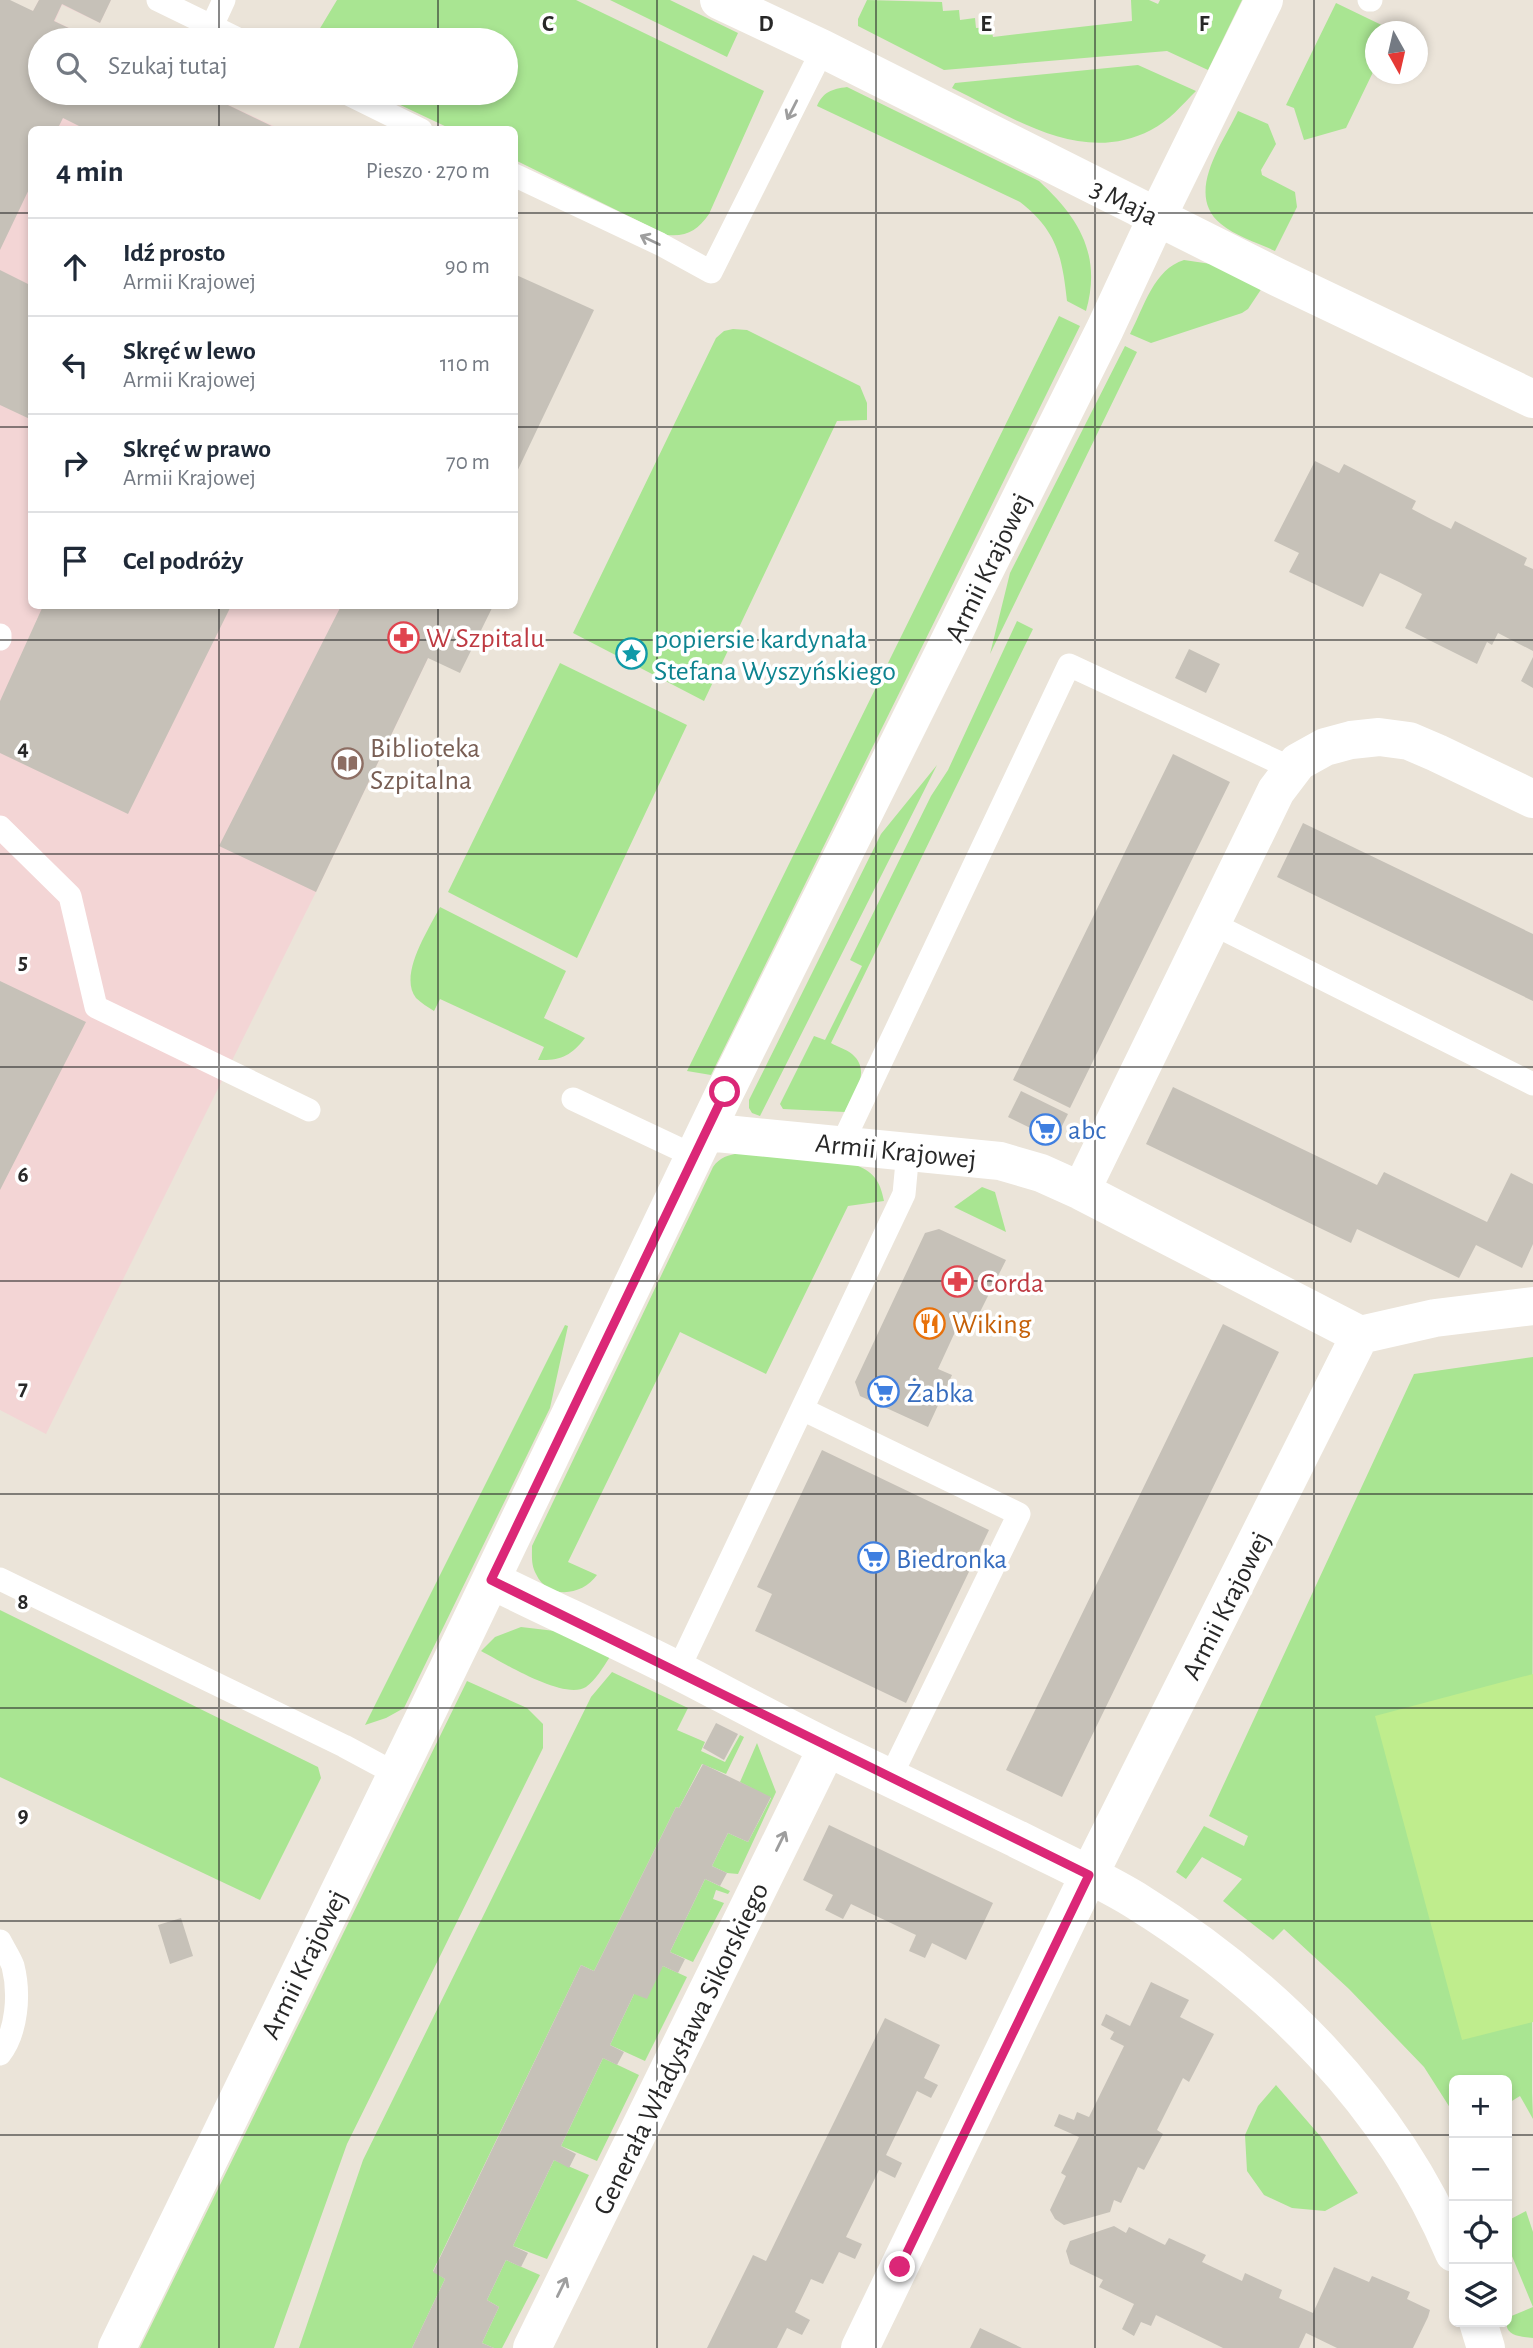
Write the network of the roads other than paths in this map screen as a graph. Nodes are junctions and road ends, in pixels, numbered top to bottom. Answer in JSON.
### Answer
{"nodes":[{"id":1,"x":158,"y":0,"type":"edge"},
{"id":2,"x":224,"y":0,"type":"edge"},
{"id":3,"x":719,"y":0,"type":"edge"},
{"id":4,"x":1264,"y":0,"type":"edge"},
{"id":5,"x":211,"y":28,"type":"edge"},
{"id":6,"x":215,"y":28,"type":"edge"},
{"id":7,"x":823,"y":49,"type":"junction"},
{"id":8,"x":370,"y":105,"type":"edge"},
{"id":9,"x":413,"y":126,"type":"edge"},
{"id":10,"x":518,"y":177,"type":"edge"},
{"id":11,"x":1157,"y":217,"type":"junction"},
{"id":12,"x":1533,"y":399,"type":"edge"},
{"id":13,"x":1293,"y":769,"type":"junction"},
{"id":14,"x":1533,"y":799,"type":"edge"},
{"id":15,"x":0,"y":827,"type":"edge"},
{"id":16,"x":1211,"y":923,"type":"junction"},
{"id":17,"x":1533,"y":1084,"type":"edge"},
{"id":18,"x":573,"y":1099,"type":"dead end"},
{"id":19,"x":309,"y":1110,"type":"dead end"},
{"id":20,"x":700,"y":1144,"type":"junction"},
{"id":21,"x":842,"y":1144,"type":"junction"},
{"id":22,"x":908,"y":1151,"type":"junction"},
{"id":23,"x":1081,"y":1191,"type":"junction"},
{"id":24,"x":1533,"y":1306,"type":"edge"},
{"id":25,"x":1360,"y":1335,"type":"junction"},
{"id":26,"x":802,"y":1409,"type":"junction"},
{"id":27,"x":0,"y":1579,"type":"edge"},
{"id":28,"x":491,"y":1580,"type":"junction"},
{"id":29,"x":678,"y":1670,"type":"junction"},
{"id":30,"x":827,"y":1748,"type":"junction"},
{"id":31,"x":396,"y":1774,"type":"junction"},
{"id":32,"x":890,"y":1778,"type":"junction"},
{"id":33,"x":1089,"y":1875,"type":"junction"},
{"id":34,"x":0,"y":1941,"type":"edge"},
{"id":35,"x":0,"y":2054,"type":"edge"},
{"id":36,"x":1449,"y":2240,"type":"edge"},
{"id":37,"x":1480,"y":2327,"type":"edge"},
{"id":38,"x":117,"y":2348,"type":"edge"},
{"id":39,"x":532,"y":2348,"type":"edge"},
{"id":40,"x":860,"y":2348,"type":"edge"},
{"id":41,"x":1486,"y":2348,"type":"edge"}],
"edges":[{"from":1,"to":6,"type":"lane"},
{"from":2,"to":5,"type":"lane"},
{"from":3,"to":7,"type":"street","name":"3 Maja"},
{"from":4,"to":11,"type":"street","name":"Armii Krajowej"},
{"from":7,"to":10,"type":"lane","one_way":true},
{"from":7,"to":11,"type":"street","name":"3 Maja"},
{"from":8,"to":9,"type":"lane"},
{"from":11,"to":12,"type":"street","name":"3 Maja"},
{"from":11,"to":20,"type":"street","name":"Armii Krajowej"},
{"from":13,"to":14,"type":"street"},
{"from":13,"to":16,"type":"street"},
{"from":13,"to":21,"type":"lane"},
{"from":15,"to":19,"type":"lane"},
{"from":16,"to":17,"type":"lane"},
{"from":16,"to":23,"type":"street"},
{"from":18,"to":20,"type":"lane"},
{"from":20,"to":21,"type":"street","name":"Armii Krajowej"},
{"from":20,"to":28,"type":"street","name":"Armii Krajowej"},
{"from":21,"to":22,"type":"street","name":"Armii Krajowej"},
{"from":22,"to":23,"type":"street","name":"Armii Krajowej"},
{"from":22,"to":26,"type":"lane"},
{"from":23,"to":25,"type":"street","name":"Armii Krajowej"},
{"from":24,"to":25,"type":"street"},
{"from":25,"to":33,"type":"street","name":"Armii Krajowej"},
{"from":26,"to":29,"type":"lane"},
{"from":26,"to":32,"type":"lane"},
{"from":27,"to":31,"type":"lane"},
{"from":28,"to":29,"type":"street"},
{"from":28,"to":31,"type":"street","name":"Armii Krajowej"},
{"from":29,"to":30,"type":"street"},
{"from":30,"to":32,"type":"street"},
{"from":39,"to":30,"type":"street","name":"Generała Władysława Sikorskiego","one_way":true},
{"from":31,"to":38,"type":"street","name":"Armii Krajowej"},
{"from":32,"to":33,"type":"street"},
{"from":33,"to":36,"type":"street"},
{"from":33,"to":40,"type":"street","name":"Armii Krajowej"},
{"from":34,"to":35,"type":"lane"},
{"from":37,"to":41,"type":"street"}]}
